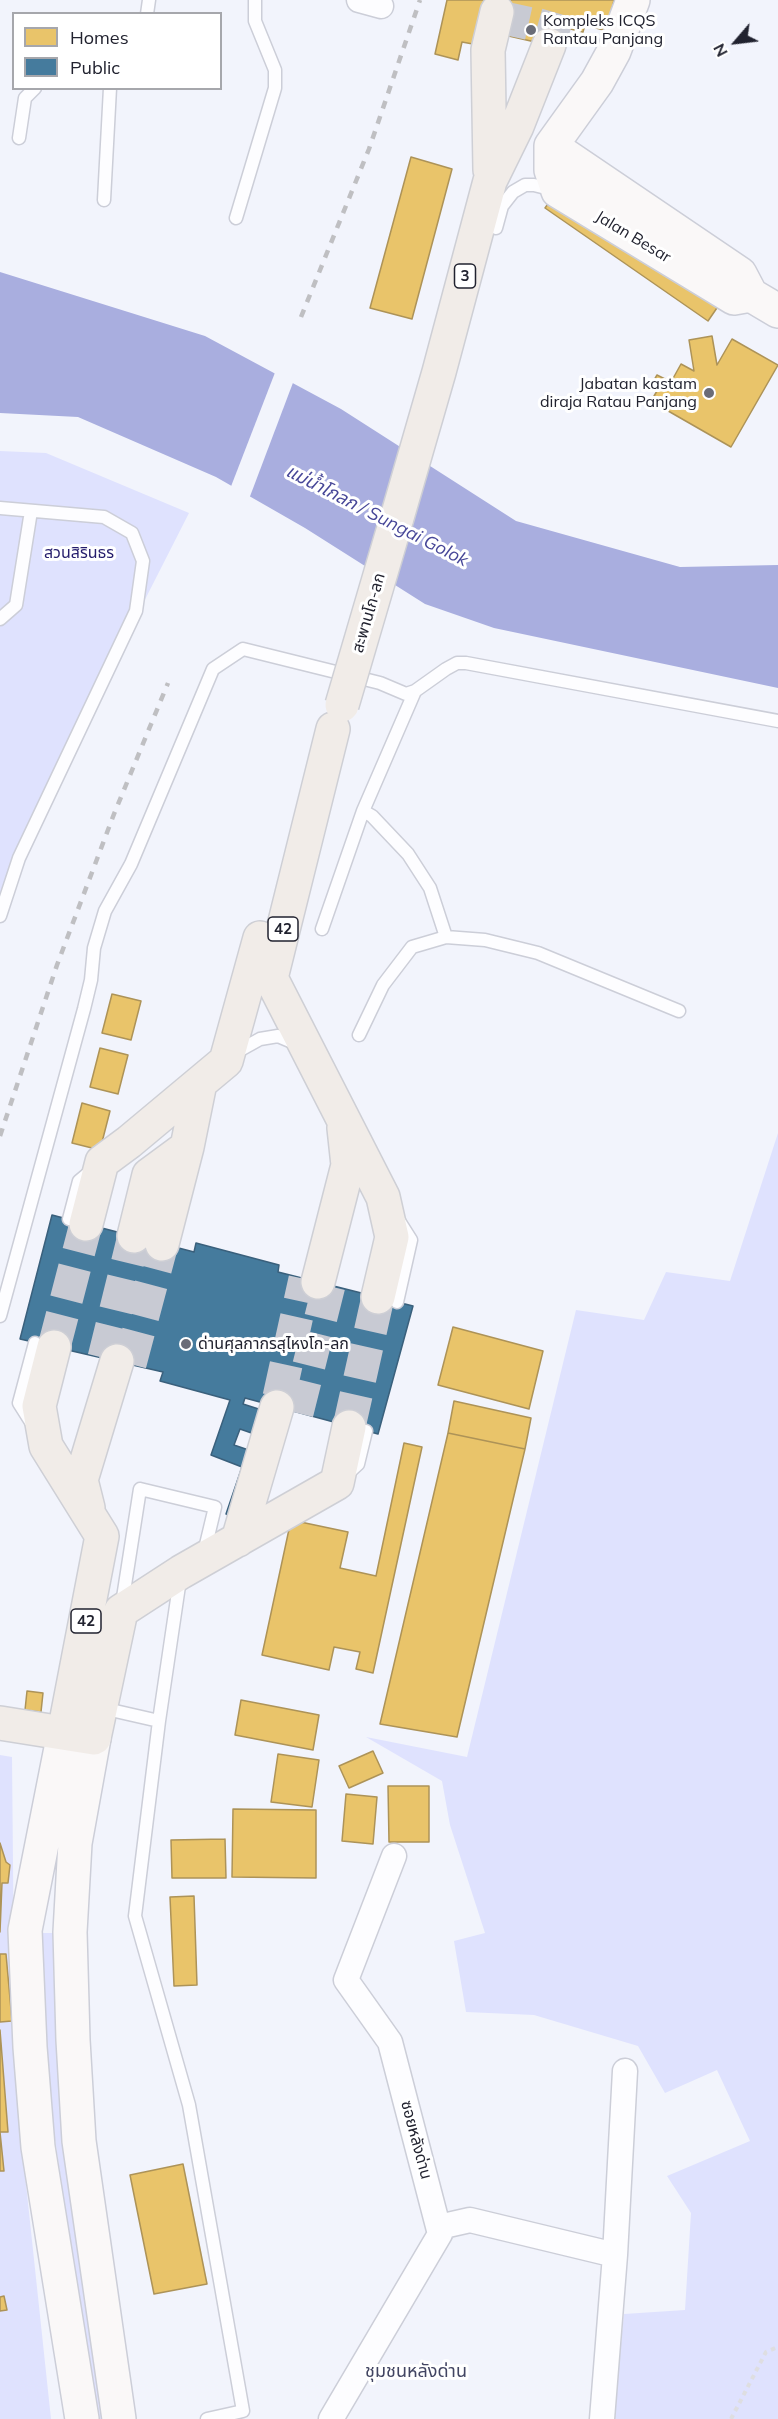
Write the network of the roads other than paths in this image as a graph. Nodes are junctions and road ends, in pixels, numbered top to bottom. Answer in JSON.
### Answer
{"nodes":[{"id":1,"x":255,"y":0,"type":"edge"},
{"id":2,"x":633,"y":0,"type":"edge"},
{"id":3,"x":477,"y":45,"type":"tunnel mouth"},
{"id":4,"x":32,"y":90,"type":"edge"},
{"id":5,"x":110,"y":90,"type":"edge"},
{"id":6,"x":491,"y":131,"type":"junction"},
{"id":7,"x":19,"y":138,"type":"dead end"},
{"id":8,"x":551,"y":146,"type":"junction"},
{"id":9,"x":490,"y":181,"type":"junction"},
{"id":10,"x":563,"y":183,"type":"junction"},
{"id":11,"x":104,"y":200,"type":"dead end"},
{"id":12,"x":236,"y":218,"type":"dead end"},
{"id":13,"x":496,"y":228,"type":"dead end"},
{"id":14,"x":683,"y":251,"type":"dead end"},
{"id":15,"x":764,"y":303,"type":"edge"},
{"id":16,"x":0,"y":508,"type":"edge"},
{"id":17,"x":31,"y":511,"type":"junction"},
{"id":18,"x":396,"y":521,"type":"joint"},
{"id":19,"x":0,"y":619,"type":"edge"},
{"id":20,"x":416,"y":691,"type":"junction"},
{"id":21,"x":338,"y":717,"type":"junction"},
{"id":22,"x":778,"y":722,"type":"edge"},
{"id":23,"x":363,"y":811,"type":"junction"},
{"id":24,"x":0,"y":916,"type":"edge"},
{"id":25,"x":322,"y":929,"type":"dead end"},
{"id":26,"x":446,"y":937,"type":"junction"},
{"id":27,"x":679,"y":1011,"type":"dead end"},
{"id":28,"x":359,"y":1035,"type":"dead end"},
{"id":29,"x":308,"y":1050,"type":"junction"},
{"id":30,"x":226,"y":1061,"type":"junction"},
{"id":31,"x":200,"y":1083,"type":"junction"},
{"id":32,"x":342,"y":1117,"type":"junction"},
{"id":33,"x":129,"y":1142,"type":"junction"},
{"id":34,"x":169,"y":1160,"type":"junction"},
{"id":35,"x":117,"y":1232,"type":"junction"},
{"id":36,"x":378,"y":1297,"type":"tunnel mouth"},
{"id":37,"x":0,"y":1316,"type":"edge"},
{"id":38,"x":54,"y":1347,"type":"tunnel mouth"},
{"id":39,"x":305,"y":1425,"type":"junction"},
{"id":40,"x":309,"y":1499,"type":"junction"},
{"id":41,"x":112,"y":1533,"type":"junction"},
{"id":42,"x":238,"y":1540,"type":"junction"},
{"id":43,"x":192,"y":1566,"type":"junction"},
{"id":44,"x":121,"y":1611,"type":"junction"},
{"id":45,"x":87,"y":1721,"type":"junction"},
{"id":46,"x":159,"y":1721,"type":"junction"},
{"id":47,"x":0,"y":1723,"type":"edge"},
{"id":48,"x":394,"y":1856,"type":"dead end"},
{"id":49,"x":28,"y":1910,"type":"junction"},
{"id":50,"x":71,"y":1913,"type":"junction"},
{"id":51,"x":625,"y":2071,"type":"dead end"},
{"id":52,"x":439,"y":2227,"type":"junction"},
{"id":53,"x":615,"y":2255,"type":"junction"},
{"id":54,"x":82,"y":2419,"type":"edge"},
{"id":55,"x":119,"y":2419,"type":"edge"},
{"id":56,"x":207,"y":2419,"type":"edge"},
{"id":57,"x":331,"y":2419,"type":"edge"},
{"id":58,"x":602,"y":2419,"type":"edge"}],
"edges":[{"from":1,"to":12,"type":"lane"},
{"from":2,"to":8,"type":"main road"},
{"from":3,"to":6,"type":"highway","number":"3"},
{"from":4,"to":7,"type":"lane"},
{"from":5,"to":11,"type":"lane"},
{"from":6,"to":9,"type":"highway","number":"3"},
{"from":6,"to":9,"type":"highway","number":"3"},
{"from":8,"to":10,"type":"main road"},
{"from":8,"to":15,"type":"main road","name":"Jalan Besar"},
{"from":9,"to":18,"type":"highway","number":"3"},
{"from":10,"to":13,"type":"lane"},
{"from":10,"to":15,"type":"main road","name":"Jalan Besar"},
{"from":14,"to":15,"type":"lane"},
{"from":16,"to":17,"type":"lane"},
{"from":17,"to":19,"type":"lane"},
{"from":17,"to":24,"type":"lane"},
{"from":18,"to":21,"type":"highway","name":"สะพานโก-ลก","number":"42","bridge":true},
{"from":20,"to":22,"type":"lane"},
{"from":20,"to":23,"type":"lane"},
{"from":20,"to":37,"type":"lane"},
{"from":21,"to":29,"type":"highway","number":"42"},
{"from":21,"to":30,"type":"highway","number":"42"},
{"from":23,"to":25,"type":"lane"},
{"from":23,"to":26,"type":"lane"},
{"from":26,"to":27,"type":"lane"},
{"from":26,"to":28,"type":"lane"},
{"from":29,"to":30,"type":"lane"},
{"from":29,"to":32,"type":"highway","number":"42"},
{"from":30,"to":31,"type":"highway"},
{"from":31,"to":33,"type":"highway"},
{"from":31,"to":34,"type":"highway"},
{"from":32,"to":32,"type":"highway","number":"42"},
{"from":32,"to":36,"type":"highway","number":"42"},
{"from":33,"to":35,"type":"highway"},
{"from":33,"to":35,"type":"highway"},
{"from":34,"to":35,"type":"highway"},
{"from":34,"to":35,"type":"highway"},
{"from":38,"to":41,"type":"highway"},
{"from":39,"to":40,"type":"highway"},
{"from":39,"to":40,"type":"highway","number":"42"},
{"from":39,"to":42,"type":"highway"},
{"from":40,"to":42,"type":"highway","number":"42"},
{"from":41,"to":41,"type":"highway","number":"42"},
{"from":41,"to":43,"type":"lane"},
{"from":41,"to":44,"type":"lane"},
{"from":41,"to":45,"type":"highway","number":"42"},
{"from":42,"to":43,"type":"highway","number":"42"},
{"from":43,"to":44,"type":"highway","number":"42"},
{"from":43,"to":46,"type":"lane"},
{"from":44,"to":45,"type":"highway","number":"42"},
{"from":45,"to":46,"type":"lane"},
{"from":45,"to":47,"type":"highway"},
{"from":45,"to":49,"type":"main road"},
{"from":45,"to":50,"type":"main road"},
{"from":46,"to":56,"type":"lane"},
{"from":48,"to":52,"type":"street","name":"ซอยหลังด่าน"},
{"from":49,"to":50,"type":"main road"},
{"from":49,"to":54,"type":"main road"},
{"from":50,"to":55,"type":"main road"},
{"from":51,"to":53,"type":"street"},
{"from":52,"to":53,"type":"street"},
{"from":52,"to":57,"type":"street"},
{"from":53,"to":58,"type":"street"}]}
